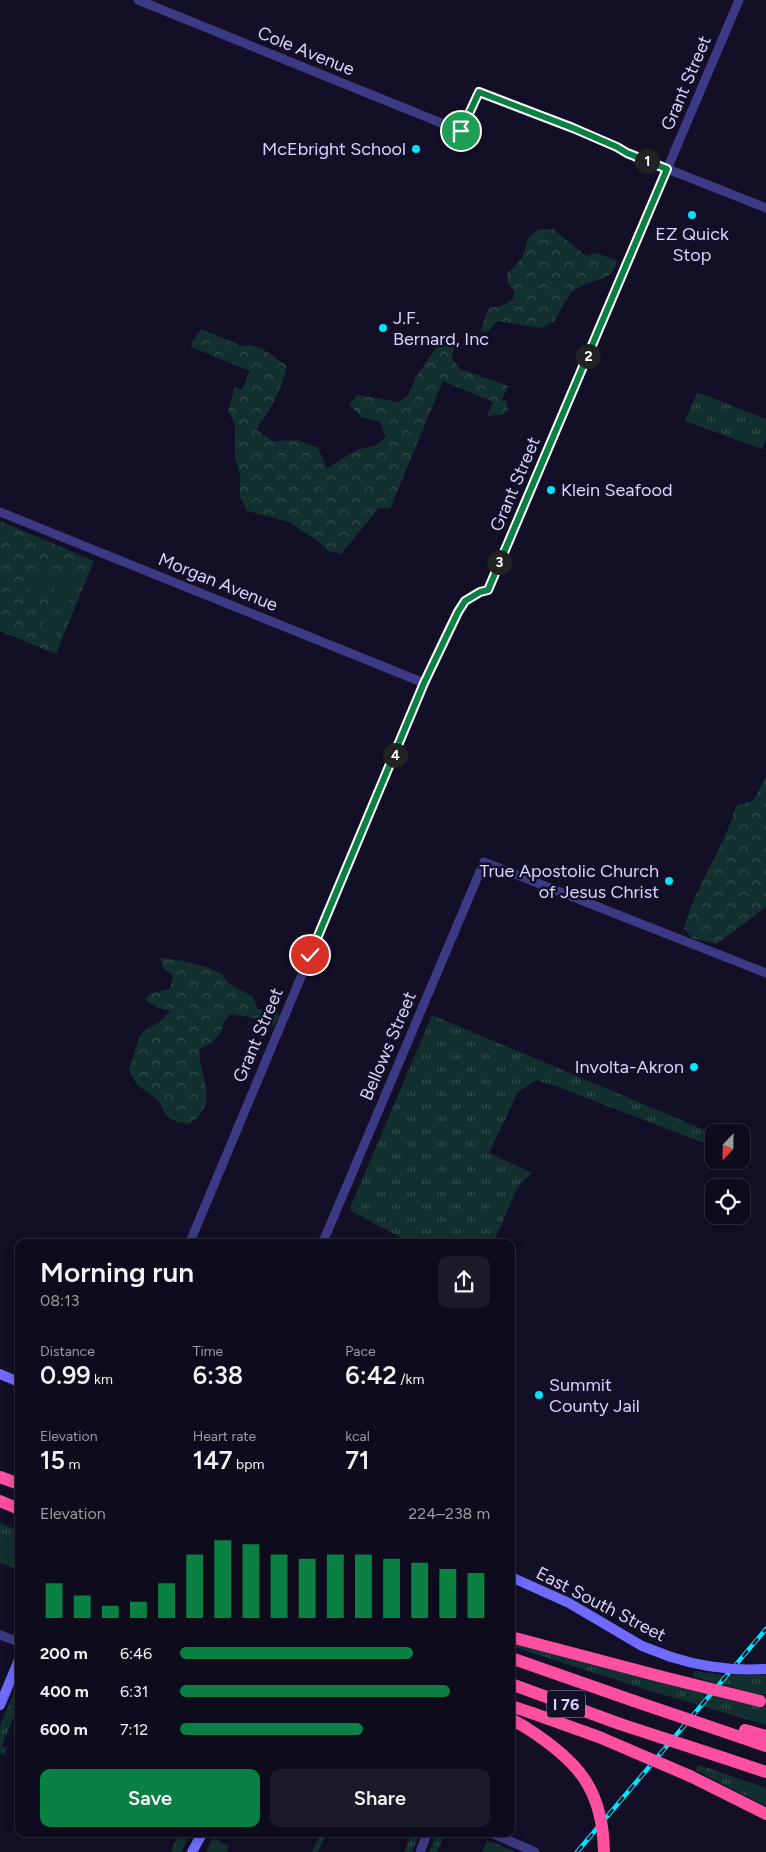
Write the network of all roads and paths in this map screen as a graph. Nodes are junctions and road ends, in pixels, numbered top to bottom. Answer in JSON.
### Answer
{"nodes":[{"id":1,"x":138,"y":0,"type":"edge"},
{"id":2,"x":739,"y":0,"type":"edge"},
{"id":3,"x":667,"y":169,"type":"junction"},
{"id":4,"x":766,"y":208,"type":"edge"},
{"id":5,"x":0,"y":512,"type":"edge"},
{"id":6,"x":424,"y":683,"type":"junction"},
{"id":7,"x":766,"y":973,"type":"edge"},
{"id":8,"x":191,"y":1239,"type":"edge"},
{"id":9,"x":324,"y":1239,"type":"edge"},
{"id":10,"x":0,"y":1374,"type":"edge"},
{"id":11,"x":15,"y":1380,"type":"edge"},
{"id":12,"x":0,"y":1477,"type":"edge"},
{"id":13,"x":15,"y":1483,"type":"edge"},
{"id":14,"x":0,"y":1501,"type":"edge"},
{"id":15,"x":15,"y":1508,"type":"edge"},
{"id":16,"x":515,"y":1579,"type":"edge"},
{"id":17,"x":0,"y":1634,"type":"edge"},
{"id":18,"x":515,"y":1638,"type":"edge"},
{"id":19,"x":15,"y":1640,"type":"edge"},
{"id":20,"x":515,"y":1659,"type":"edge"},
{"id":21,"x":15,"y":1669,"type":"edge"},
{"id":22,"x":766,"y":1669,"type":"edge"},
{"id":23,"x":515,"y":1685,"type":"edge"},
{"id":24,"x":763,"y":1702,"type":"edge"},
{"id":25,"x":0,"y":1705,"type":"edge"},
{"id":26,"x":515,"y":1707,"type":"edge"},
{"id":27,"x":515,"y":1721,"type":"edge"},
{"id":28,"x":744,"y":1734,"type":"junction"},
{"id":29,"x":766,"y":1736,"type":"edge"},
{"id":30,"x":766,"y":1746,"type":"edge"},
{"id":31,"x":766,"y":1772,"type":"edge"},
{"id":32,"x":766,"y":1814,"type":"edge"},
{"id":33,"x":200,"y":1837,"type":"edge"},
{"id":34,"x":426,"y":1837,"type":"edge"},
{"id":35,"x":501,"y":1837,"type":"edge"},
{"id":36,"x":192,"y":1852,"type":"edge"},
{"id":37,"x":420,"y":1852,"type":"edge"},
{"id":38,"x":536,"y":1852,"type":"edge"},
{"id":39,"x":604,"y":1852,"type":"edge"}],
"edges":[{"from":1,"to":3,"type":"street","name":"Cole Avenue"},
{"from":2,"to":3,"type":"street","name":"Grant Street"},
{"from":3,"to":4,"type":"street"},
{"from":3,"to":6,"type":"street","name":"Grant Street"},
{"from":5,"to":6,"type":"street","name":"Morgan Avenue"},
{"from":6,"to":8,"type":"street","name":"Grant Street"},
{"from":7,"to":9,"type":"street","name":"Bellows Street"},
{"from":10,"to":11,"type":"main road"},
{"from":12,"to":13,"type":"highway"},
{"from":14,"to":15,"type":"highway"},
{"from":16,"to":22,"type":"main road","name":"East South Street","bridge":true},
{"from":17,"to":19,"type":"street"},
{"from":18,"to":24,"type":"highway","bridge":true},
{"from":20,"to":28,"type":"highway","number":"I 76","bridge":true},
{"from":21,"to":25,"type":"main road"},
{"from":23,"to":31,"type":"highway","number":"I 76","bridge":true},
{"from":26,"to":32,"type":"highway","bridge":true},
{"from":27,"to":39,"type":"highway","bridge":true},
{"from":28,"to":29,"type":"highway"},
{"from":28,"to":30,"type":"highway"},
{"from":33,"to":36,"type":"main road"},
{"from":34,"to":37,"type":"street"},
{"from":35,"to":38,"type":"street"}]}
